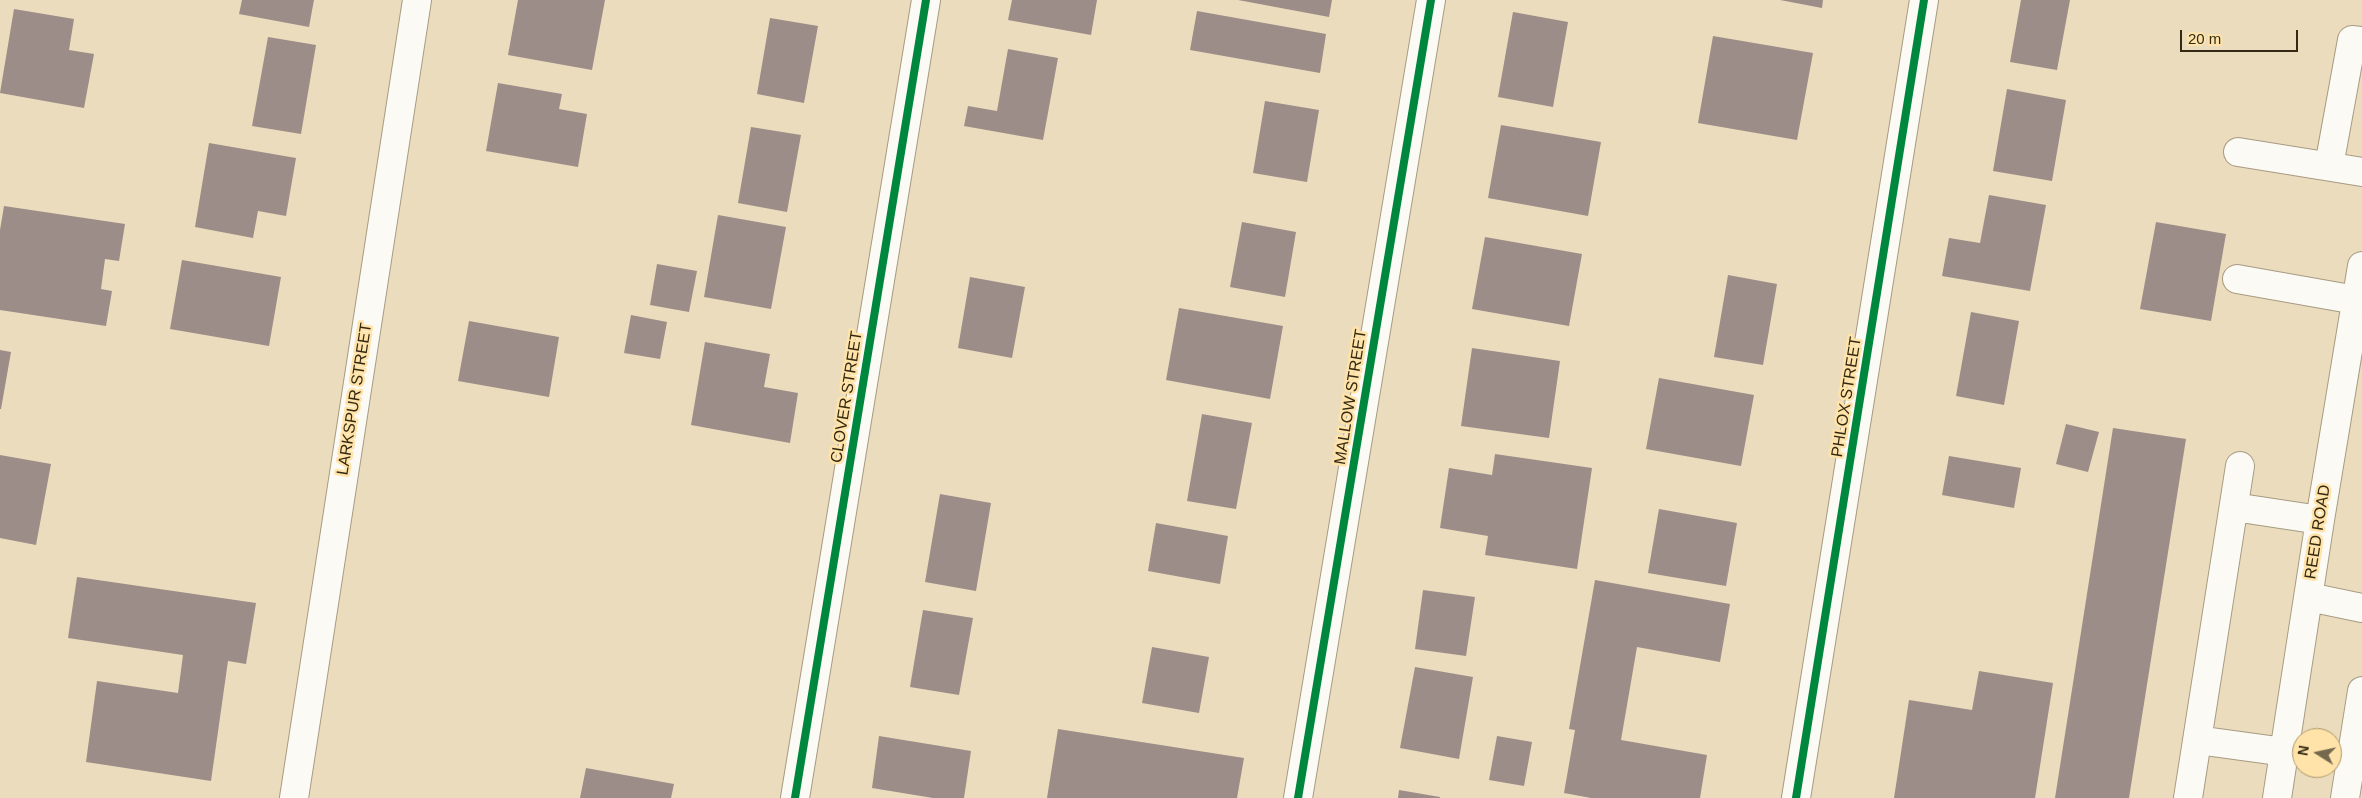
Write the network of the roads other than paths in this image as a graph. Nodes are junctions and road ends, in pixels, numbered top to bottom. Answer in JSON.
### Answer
{"nodes":[{"id":1,"x":417,"y":0,"type":"edge"},
{"id":2,"x":926,"y":0,"type":"edge"},
{"id":3,"x":1431,"y":0,"type":"edge"},
{"id":4,"x":1924,"y":0,"type":"edge"},
{"id":5,"x":2362,"y":41,"type":"edge"},
{"id":6,"x":2238,"y":152,"type":"dead end"},
{"id":7,"x":2329,"y":166,"type":"junction"},
{"id":8,"x":2362,"y":172,"type":"edge"},
{"id":9,"x":2362,"y":266,"type":"edge"},
{"id":10,"x":2237,"y":280,"type":"dead end"},
{"id":11,"x":2356,"y":300,"type":"junction"},
{"id":12,"x":2240,"y":466,"type":"dead end"},
{"id":13,"x":2234,"y":507,"type":"junction"},
{"id":14,"x":2320,"y":520,"type":"junction"},
{"id":15,"x":2309,"y":597,"type":"junction"},
{"id":16,"x":2362,"y":608,"type":"edge"},
{"id":17,"x":2362,"y":691,"type":"edge"},
{"id":18,"x":2197,"y":740,"type":"junction"},
{"id":19,"x":2285,"y":752,"type":"junction"},
{"id":20,"x":294,"y":798,"type":"edge"},
{"id":21,"x":795,"y":798,"type":"edge"},
{"id":22,"x":1298,"y":798,"type":"edge"},
{"id":23,"x":1796,"y":798,"type":"edge"},
{"id":24,"x":2188,"y":798,"type":"edge"},
{"id":25,"x":2277,"y":798,"type":"edge"},
{"id":26,"x":2345,"y":798,"type":"edge"}],
"edges":[{"from":1,"to":20,"type":"street","name":"LARKSPUR STREET"},
{"from":2,"to":21,"type":"street","name":"CLOVER STREET"},
{"from":3,"to":22,"type":"street","name":"MALLOW STREET"},
{"from":4,"to":23,"type":"street","name":"PHLOX STREET"},
{"from":5,"to":7,"type":"street"},
{"from":6,"to":7,"type":"street"},
{"from":7,"to":8,"type":"street"},
{"from":9,"to":11,"type":"street","name":"REED ROAD"},
{"from":10,"to":11,"type":"street"},
{"from":11,"to":14,"type":"street","name":"REED ROAD"},
{"from":12,"to":13,"type":"street"},
{"from":13,"to":14,"type":"street"},
{"from":13,"to":18,"type":"street"},
{"from":14,"to":15,"type":"street","name":"REED ROAD"},
{"from":15,"to":16,"type":"street"},
{"from":15,"to":19,"type":"street","name":"REED ROAD"},
{"from":17,"to":26,"type":"street"},
{"from":18,"to":19,"type":"street"},
{"from":18,"to":24,"type":"street"},
{"from":19,"to":25,"type":"street","name":"REED ROAD"}]}
